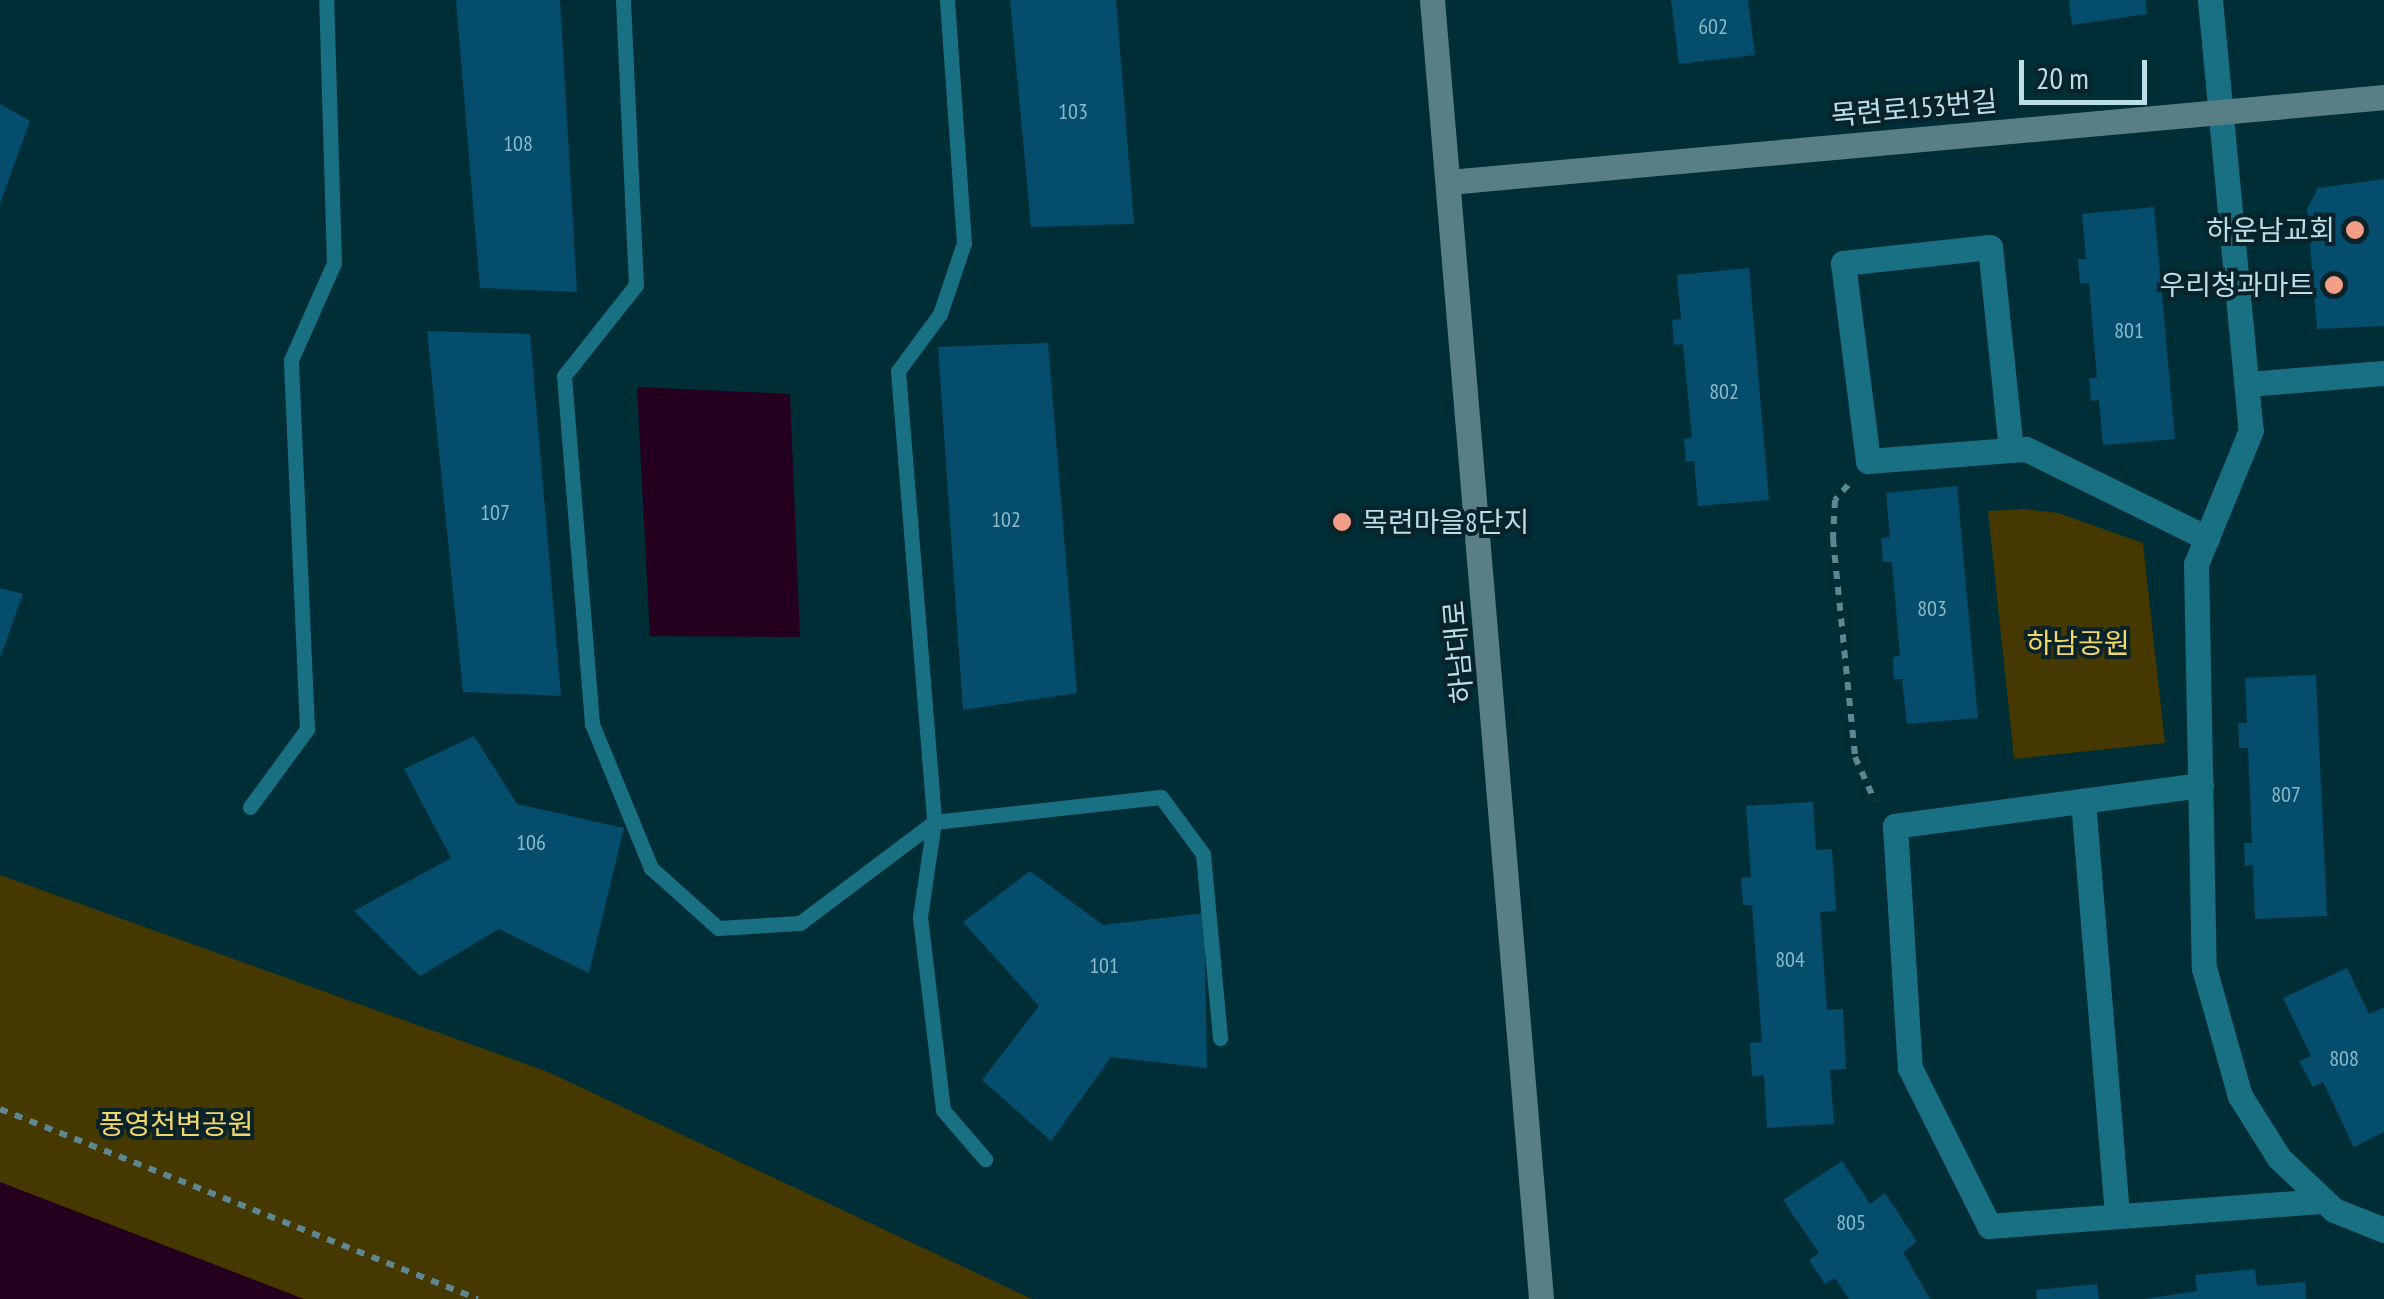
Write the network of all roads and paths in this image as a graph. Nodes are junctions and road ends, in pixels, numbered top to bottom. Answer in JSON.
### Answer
{"nodes":[{"id":1,"x":326,"y":0,"type":"edge"},
{"id":2,"x":623,"y":0,"type":"edge"},
{"id":3,"x":947,"y":0,"type":"edge"},
{"id":4,"x":1432,"y":0,"type":"edge"},
{"id":5,"x":2210,"y":0,"type":"edge"},
{"id":6,"x":2384,"y":98,"type":"edge"},
{"id":7,"x":2225,"y":108,"type":"junction"},
{"id":8,"x":1450,"y":182,"type":"junction"},
{"id":9,"x":2384,"y":373,"type":"edge"},
{"id":10,"x":2247,"y":384,"type":"junction"},
{"id":11,"x":2011,"y":450,"type":"junction"},
{"id":12,"x":1868,"y":460,"type":"junction"},
{"id":13,"x":2207,"y":538,"type":"junction"},
{"id":14,"x":2201,"y":785,"type":"junction"},
{"id":15,"x":2083,"y":801,"type":"junction"},
{"id":16,"x":250,"y":807,"type":"dead end"},
{"id":17,"x":934,"y":822,"type":"junction"},
{"id":18,"x":1895,"y":826,"type":"junction"},
{"id":19,"x":1220,"y":1038,"type":"dead end"},
{"id":20,"x":0,"y":1109,"type":"edge"},
{"id":21,"x":985,"y":1159,"type":"dead end"},
{"id":22,"x":2324,"y":1201,"type":"junction"},
{"id":23,"x":2117,"y":1216,"type":"junction"},
{"id":24,"x":2384,"y":1230,"type":"edge"},
{"id":25,"x":478,"y":1299,"type":"edge"},
{"id":26,"x":1542,"y":1299,"type":"edge"}],
"edges":[{"from":1,"to":16,"type":"lane"},
{"from":2,"to":17,"type":"lane"},
{"from":3,"to":17,"type":"lane"},
{"from":4,"to":8,"type":"main road","name":"하남대로"},
{"from":5,"to":7,"type":"street"},
{"from":6,"to":7,"type":"main road","name":"목련로153번길"},
{"from":7,"to":8,"type":"main road","name":"목련로153번길"},
{"from":7,"to":10,"type":"street"},
{"from":8,"to":26,"type":"main road","name":"하남대로"},
{"from":9,"to":10,"type":"street"},
{"from":10,"to":13,"type":"street"},
{"from":11,"to":12,"type":"street"},
{"from":11,"to":12,"type":"street"},
{"from":11,"to":13,"type":"street"},
{"from":12,"to":18,"type":"path"},
{"from":13,"to":14,"type":"street"},
{"from":14,"to":15,"type":"street"},
{"from":14,"to":22,"type":"street"},
{"from":15,"to":18,"type":"street"},
{"from":15,"to":23,"type":"street"},
{"from":17,"to":19,"type":"lane"},
{"from":17,"to":21,"type":"lane"},
{"from":18,"to":23,"type":"street"},
{"from":20,"to":25,"type":"path"},
{"from":22,"to":23,"type":"street"},
{"from":22,"to":24,"type":"street"}]}
